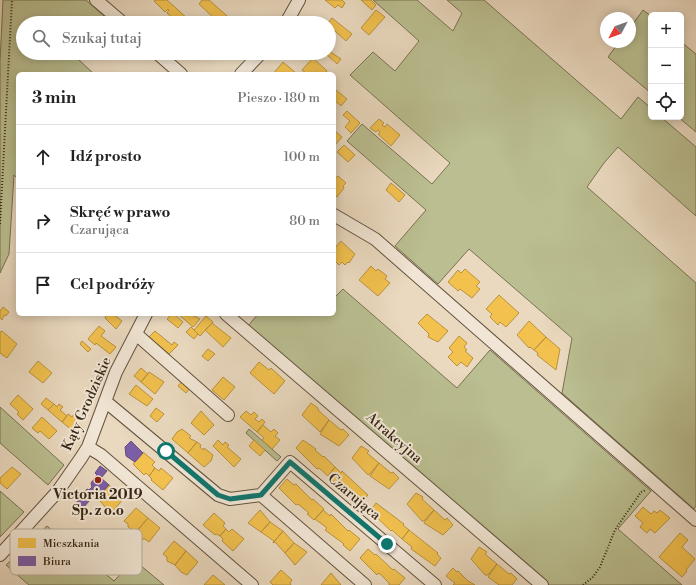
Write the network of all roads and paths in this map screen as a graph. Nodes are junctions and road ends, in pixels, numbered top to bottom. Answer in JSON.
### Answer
{"nodes":[{"id":1,"x":12,"y":0,"type":"edge"},
{"id":2,"x":96,"y":0,"type":"edge"},
{"id":3,"x":299,"y":0,"type":"edge"},
{"id":4,"x":115,"y":16,"type":"edge"},
{"id":5,"x":290,"y":16,"type":"edge"},
{"id":6,"x":165,"y":60,"type":"edge"},
{"id":7,"x":254,"y":60,"type":"edge"},
{"id":8,"x":179,"y":72,"type":"edge"},
{"id":9,"x":243,"y":72,"type":"edge"},
{"id":10,"x":336,"y":216,"type":"edge"},
{"id":11,"x":0,"y":224,"type":"edge"},
{"id":12,"x":145,"y":316,"type":"edge"},
{"id":13,"x":228,"y":316,"type":"edge"},
{"id":14,"x":136,"y":334,"type":"junction"},
{"id":15,"x":105,"y":401,"type":"junction"},
{"id":16,"x":228,"y":415,"type":"dead end"},
{"id":17,"x":88,"y":446,"type":"junction"},
{"id":18,"x":658,"y":487,"type":"junction"},
{"id":19,"x":261,"y":495,"type":"junction"},
{"id":20,"x":696,"y":520,"type":"edge"},
{"id":21,"x":24,"y":529,"type":"edge"},
{"id":22,"x":10,"y":544,"type":"edge"},
{"id":23,"x":0,"y":555,"type":"edge"},
{"id":24,"x":252,"y":585,"type":"edge"},
{"id":25,"x":365,"y":585,"type":"edge"},
{"id":26,"x":435,"y":585,"type":"edge"},
{"id":27,"x":542,"y":585,"type":"edge"},
{"id":28,"x":583,"y":585,"type":"edge"}],
"edges":[{"from":1,"to":11,"type":"path"},
{"from":2,"to":4,"type":"street"},
{"from":3,"to":5,"type":"street"},
{"from":6,"to":8,"type":"street"},
{"from":7,"to":9,"type":"street"},
{"from":10,"to":18,"type":"street"},
{"from":12,"to":14,"type":"street","name":"Kąty Grodziskie"},
{"from":13,"to":27,"type":"street","name":"Atrakcyjna"},
{"from":14,"to":15,"type":"street","name":"Kąty Grodziskie"},
{"from":14,"to":16,"type":"street"},
{"from":15,"to":17,"type":"street","name":"Kąty Grodziskie"},
{"from":15,"to":19,"type":"street"},
{"from":17,"to":21,"type":"street","name":"Kąty Grodziskie"},
{"from":17,"to":24,"type":"street"},
{"from":18,"to":20,"type":"street"},
{"from":18,"to":28,"type":"path"},
{"from":19,"to":25,"type":"street"},
{"from":19,"to":26,"type":"street","name":"Czarująca"},
{"from":22,"to":23,"type":"street","name":"Kąty Grodziskie"}]}
